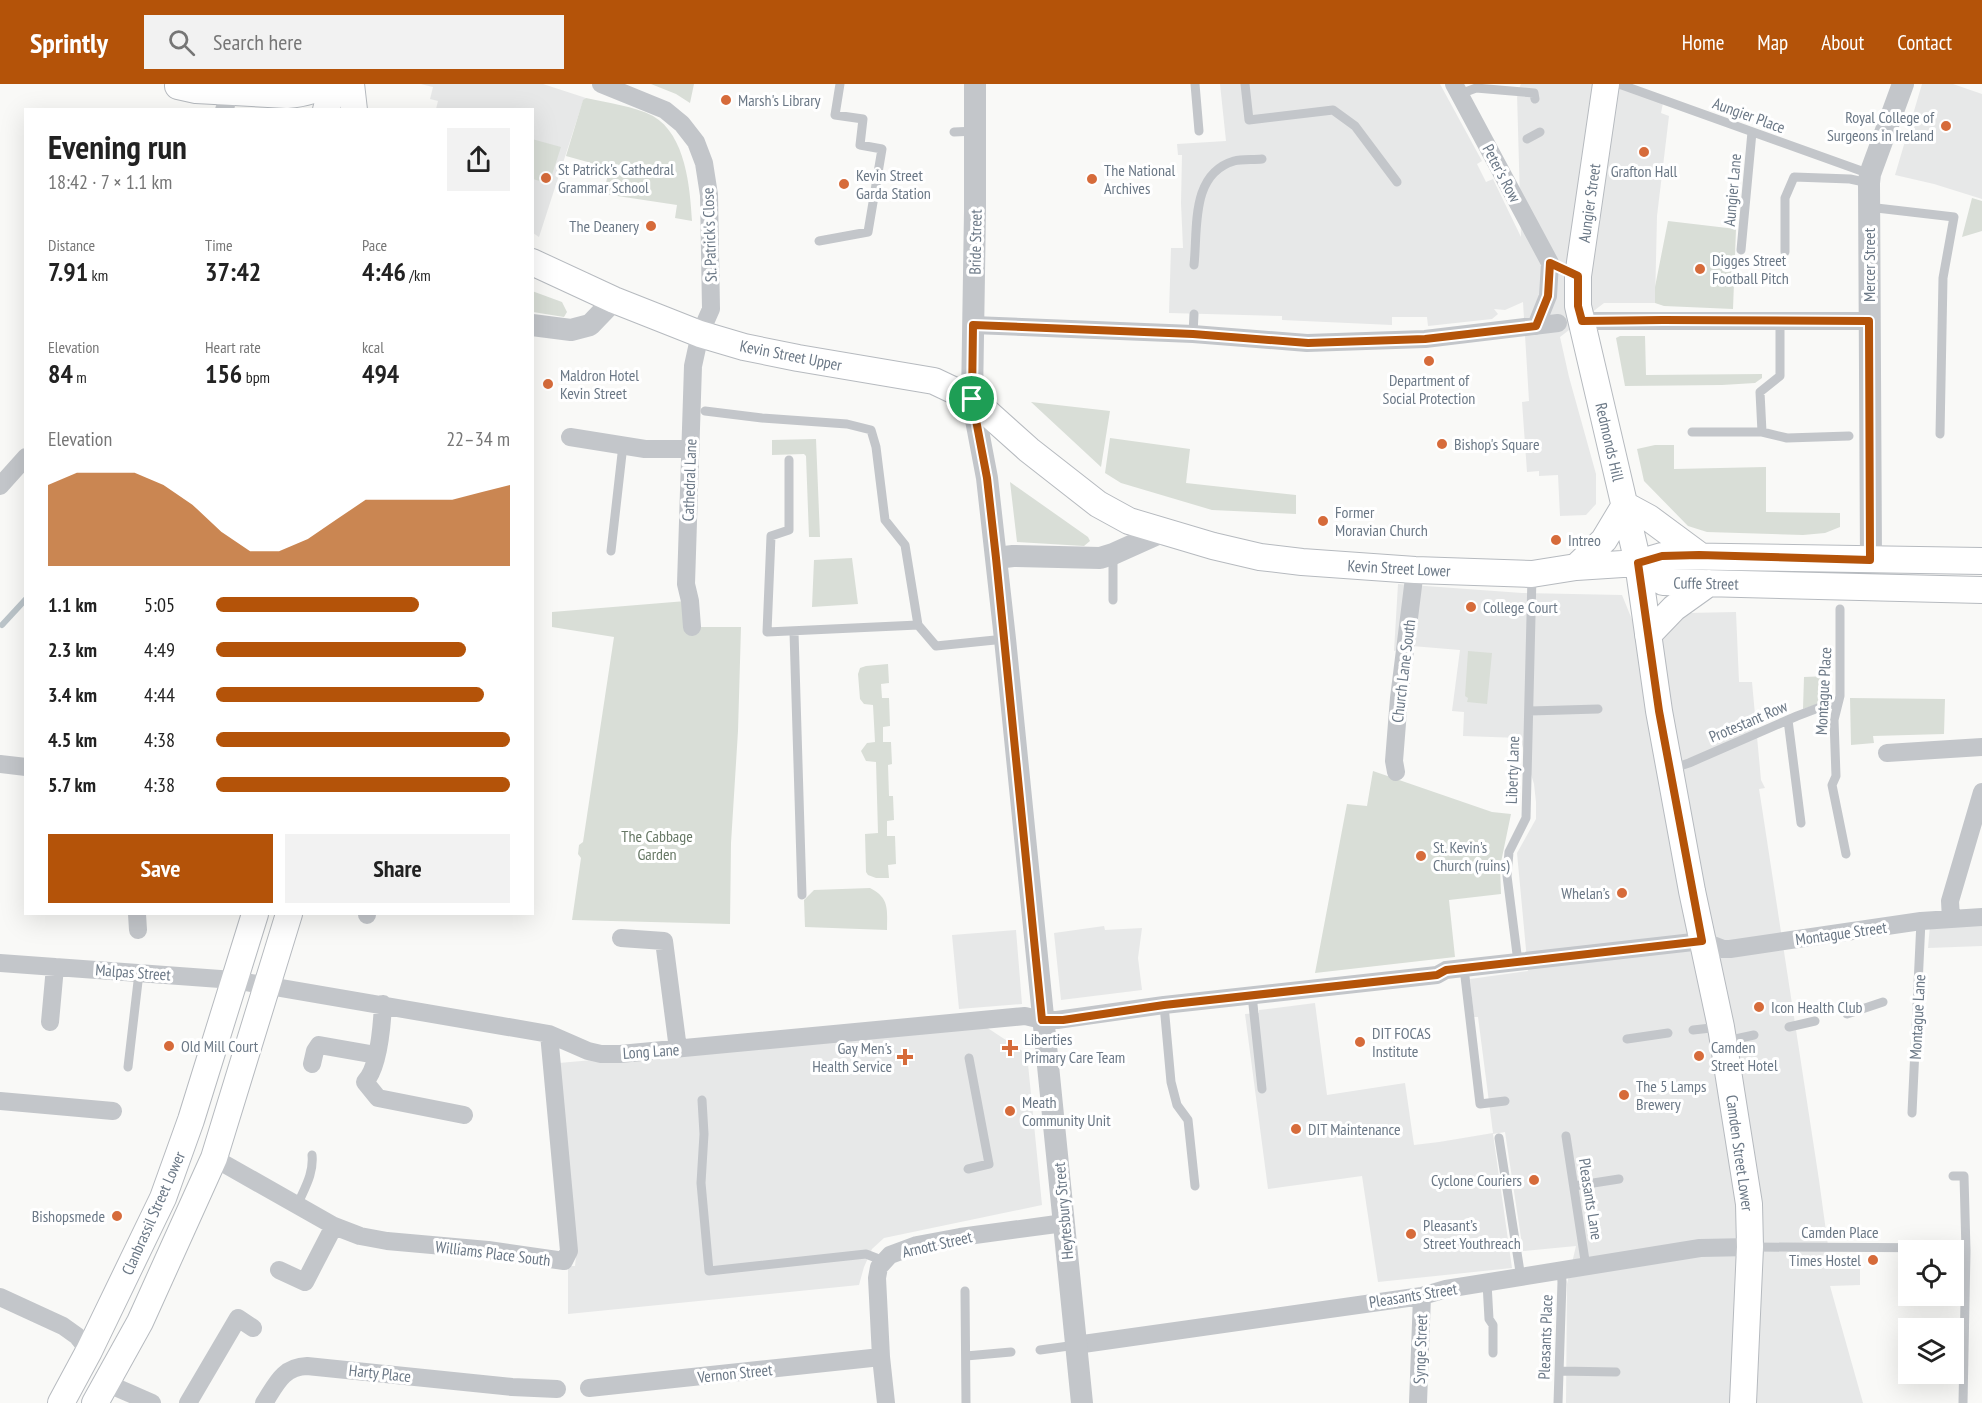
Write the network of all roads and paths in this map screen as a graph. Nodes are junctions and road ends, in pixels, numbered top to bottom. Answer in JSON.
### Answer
{"nodes":[{"id":1,"x":323,"y":84,"type":"edge"},
{"id":2,"x":333,"y":84,"type":"edge"},
{"id":3,"x":351,"y":84,"type":"edge"},
{"id":4,"x":601,"y":84,"type":"edge"},
{"id":5,"x":840,"y":84,"type":"edge"},
{"id":6,"x":975,"y":84,"type":"edge"},
{"id":7,"x":1195,"y":84,"type":"edge"},
{"id":8,"x":1245,"y":84,"type":"edge"},
{"id":9,"x":1606,"y":84,"type":"edge"},
{"id":10,"x":1618,"y":84,"type":"edge"},
{"id":11,"x":1903,"y":84,"type":"edge"},
{"id":12,"x":175,"y":85,"type":"edge"},
{"id":13,"x":1457,"y":89,"type":"edge"},
{"id":14,"x":1534,"y":99,"type":"dead end"},
{"id":15,"x":228,"y":108,"type":"edge"},
{"id":16,"x":327,"y":108,"type":"edge"},
{"id":17,"x":354,"y":108,"type":"edge"},
{"id":18,"x":1199,"y":131,"type":"dead end"},
{"id":19,"x":1540,"y":132,"type":"dead end"},
{"id":20,"x":1752,"y":132,"type":"junction"},
{"id":21,"x":1527,"y":139,"type":"dead end"},
{"id":22,"x":1262,"y":159,"type":"dead end"},
{"id":23,"x":1870,"y":179,"type":"junction"},
{"id":24,"x":1397,"y":182,"type":"dead end"},
{"id":25,"x":1868,"y":207,"type":"junction"},
{"id":26,"x":819,"y":241,"type":"dead end"},
{"id":27,"x":1741,"y":250,"type":"dead end"},
{"id":28,"x":1785,"y":252,"type":"dead end"},
{"id":29,"x":534,"y":263,"type":"edge"},
{"id":30,"x":1550,"y":263,"type":"junction"},
{"id":31,"x":1194,"y":265,"type":"dead end"},
{"id":32,"x":1578,"y":276,"type":"junction"},
{"id":33,"x":614,"y":300,"type":"junction"},
{"id":34,"x":1194,"y":314,"type":"dead end"},
{"id":35,"x":1780,"y":321,"type":"junction"},
{"id":36,"x":1869,"y":321,"type":"junction"},
{"id":37,"x":1570,"y":322,"type":"junction"},
{"id":38,"x":534,"y":325,"type":"edge"},
{"id":39,"x":973,"y":325,"type":"junction"},
{"id":40,"x":1536,"y":326,"type":"junction"},
{"id":41,"x":700,"y":334,"type":"junction"},
{"id":42,"x":1193,"y":334,"type":"junction"},
{"id":43,"x":972,"y":399,"type":"junction"},
{"id":44,"x":705,"y":411,"type":"dead end"},
{"id":45,"x":1692,"y":432,"type":"dead end"},
{"id":46,"x":1762,"y":432,"type":"junction"},
{"id":47,"x":1940,"y":434,"type":"dead end"},
{"id":48,"x":1849,"y":436,"type":"dead end"},
{"id":49,"x":570,"y":437,"type":"dead end"},
{"id":50,"x":623,"y":445,"type":"junction"},
{"id":51,"x":690,"y":449,"type":"junction"},
{"id":52,"x":24,"y":459,"type":"edge"},
{"id":53,"x":789,"y":460,"type":"dead end"},
{"id":54,"x":0,"y":486,"type":"edge"},
{"id":55,"x":1625,"y":505,"type":"junction"},
{"id":56,"x":1162,"y":532,"type":"junction"},
{"id":57,"x":611,"y":551,"type":"dead end"},
{"id":58,"x":1113,"y":554,"type":"junction"},
{"id":59,"x":1699,"y":555,"type":"junction"},
{"id":60,"x":996,"y":558,"type":"junction"},
{"id":61,"x":1870,"y":560,"type":"junction"},
{"id":62,"x":1982,"y":561,"type":"edge"},
{"id":63,"x":1638,"y":563,"type":"junction"},
{"id":64,"x":1576,"y":567,"type":"junction"},
{"id":65,"x":1414,"y":570,"type":"junction"},
{"id":66,"x":1532,"y":574,"type":"junction"},
{"id":67,"x":1709,"y":583,"type":"junction"},
{"id":68,"x":1982,"y":590,"type":"edge"},
{"id":69,"x":1113,"y":600,"type":"dead end"},
{"id":70,"x":1840,"y":609,"type":"dead end"},
{"id":71,"x":918,"y":625,"type":"junction"},
{"id":72,"x":692,"y":627,"type":"dead end"},
{"id":73,"x":794,"y":632,"type":"junction"},
{"id":74,"x":1648,"y":635,"type":"junction"},
{"id":75,"x":1005,"y":639,"type":"junction"},
{"id":76,"x":1838,"y":704,"type":"junction"},
{"id":77,"x":1598,"y":709,"type":"dead end"},
{"id":78,"x":1530,"y":711,"type":"junction"},
{"id":79,"x":1788,"y":720,"type":"junction"},
{"id":80,"x":1982,"y":747,"type":"edge"},
{"id":81,"x":1887,"y":753,"type":"dead end"},
{"id":82,"x":0,"y":764,"type":"edge"},
{"id":83,"x":24,"y":767,"type":"edge"},
{"id":84,"x":1671,"y":769,"type":"junction"},
{"id":85,"x":1396,"y":772,"type":"dead end"},
{"id":86,"x":1982,"y":792,"type":"edge"},
{"id":87,"x":1801,"y":823,"type":"dead end"},
{"id":88,"x":1846,"y":854,"type":"dead end"},
{"id":89,"x":802,"y":895,"type":"dead end"},
{"id":90,"x":255,"y":915,"type":"edge"},
{"id":91,"x":289,"y":915,"type":"edge"},
{"id":92,"x":1982,"y":917,"type":"edge"},
{"id":93,"x":1951,"y":920,"type":"junction"},
{"id":94,"x":1921,"y":921,"type":"junction"},
{"id":95,"x":621,"y":938,"type":"dead end"},
{"id":96,"x":1702,"y":941,"type":"junction"},
{"id":97,"x":1518,"y":962,"type":"junction"},
{"id":98,"x":0,"y":963,"type":"edge"},
{"id":99,"x":55,"y":967,"type":"junction"},
{"id":100,"x":1464,"y":968,"type":"junction"},
{"id":101,"x":139,"y":973,"type":"junction"},
{"id":102,"x":234,"y":980,"type":"junction"},
{"id":103,"x":266,"y":984,"type":"junction"},
{"id":104,"x":1252,"y":995,"type":"junction"},
{"id":105,"x":1883,"y":1002,"type":"dead end"},
{"id":106,"x":383,"y":1004,"type":"junction"},
{"id":107,"x":1164,"y":1005,"type":"junction"},
{"id":108,"x":1846,"y":1014,"type":"dead end"},
{"id":109,"x":1042,"y":1020,"type":"junction"},
{"id":110,"x":1815,"y":1021,"type":"dead end"},
{"id":111,"x":50,"y":1022,"type":"dead end"},
{"id":112,"x":1789,"y":1027,"type":"dead end"},
{"id":113,"x":1693,"y":1030,"type":"dead end"},
{"id":114,"x":1668,"y":1033,"type":"dead end"},
{"id":115,"x":549,"y":1034,"type":"junction"},
{"id":116,"x":1722,"y":1034,"type":"junction"},
{"id":117,"x":1754,"y":1035,"type":"dead end"},
{"id":118,"x":1627,"y":1039,"type":"dead end"},
{"id":119,"x":678,"y":1049,"type":"junction"},
{"id":120,"x":376,"y":1055,"type":"junction"},
{"id":121,"x":969,"y":1058,"type":"dead end"},
{"id":122,"x":312,"y":1064,"type":"dead end"},
{"id":123,"x":128,"y":1067,"type":"dead end"},
{"id":124,"x":1262,"y":1089,"type":"dead end"},
{"id":125,"x":702,"y":1100,"type":"dead end"},
{"id":126,"x":0,"y":1101,"type":"edge"},
{"id":127,"x":1505,"y":1101,"type":"dead end"},
{"id":128,"x":1909,"y":1107,"type":"dead end"},
{"id":129,"x":113,"y":1111,"type":"dead end"},
{"id":130,"x":464,"y":1115,"type":"dead end"},
{"id":131,"x":1566,"y":1136,"type":"dead end"},
{"id":132,"x":1499,"y":1138,"type":"dead end"},
{"id":133,"x":312,"y":1155,"type":"dead end"},
{"id":134,"x":214,"y":1158,"type":"junction"},
{"id":135,"x":968,"y":1168,"type":"dead end"},
{"id":136,"x":1953,"y":1176,"type":"dead end"},
{"id":137,"x":1619,"y":1179,"type":"dead end"},
{"id":138,"x":1196,"y":1186,"type":"dead end"},
{"id":139,"x":1574,"y":1186,"type":"junction"},
{"id":140,"x":297,"y":1206,"type":"junction"},
{"id":141,"x":1065,"y":1223,"type":"junction"},
{"id":142,"x":334,"y":1226,"type":"junction"},
{"id":143,"x":1750,"y":1247,"type":"junction"},
{"id":144,"x":1966,"y":1248,"type":"junction"},
{"id":145,"x":884,"y":1261,"type":"junction"},
{"id":146,"x":1586,"y":1267,"type":"junction"},
{"id":147,"x":279,"y":1270,"type":"dead end"},
{"id":148,"x":1561,"y":1271,"type":"junction"},
{"id":149,"x":1521,"y":1278,"type":"junction"},
{"id":150,"x":1487,"y":1283,"type":"junction"},
{"id":151,"x":965,"y":1291,"type":"dead end"},
{"id":152,"x":1422,"y":1296,"type":"junction"},
{"id":153,"x":0,"y":1297,"type":"edge"},
{"id":154,"x":253,"y":1328,"type":"dead end"},
{"id":155,"x":1076,"y":1345,"type":"junction"},
{"id":156,"x":1040,"y":1350,"type":"dead end"},
{"id":157,"x":89,"y":1351,"type":"junction"},
{"id":158,"x":1011,"y":1353,"type":"dead end"},
{"id":159,"x":1493,"y":1353,"type":"dead end"},
{"id":160,"x":966,"y":1356,"type":"junction"},
{"id":161,"x":881,"y":1357,"type":"junction"},
{"id":162,"x":1560,"y":1371,"type":"junction"},
{"id":163,"x":1616,"y":1372,"type":"dead end"},
{"id":164,"x":589,"y":1388,"type":"dead end"},
{"id":165,"x":557,"y":1389,"type":"dead end"},
{"id":166,"x":101,"y":1393,"type":"edge"},
{"id":167,"x":625,"y":1394,"type":"edge"},
{"id":168,"x":513,"y":1395,"type":"edge"},
{"id":169,"x":61,"y":1403,"type":"edge"},
{"id":170,"x":152,"y":1403,"type":"edge"},
{"id":171,"x":188,"y":1403,"type":"edge"},
{"id":172,"x":264,"y":1403,"type":"edge"},
{"id":173,"x":886,"y":1403,"type":"edge"},
{"id":174,"x":966,"y":1403,"type":"edge"},
{"id":175,"x":1082,"y":1403,"type":"edge"},
{"id":176,"x":1418,"y":1403,"type":"edge"},
{"id":177,"x":1558,"y":1403,"type":"edge"},
{"id":178,"x":1743,"y":1403,"type":"edge"},
{"id":179,"x":1963,"y":1403,"type":"edge"}],
"edges":[{"from":1,"to":12,"type":"main road"},
{"from":2,"to":16,"type":"main road"},
{"from":3,"to":17,"type":"main road"},
{"from":4,"to":41,"type":"street","name":"St. Patrick's Close"},
{"from":5,"to":26,"type":"lane"},
{"from":6,"to":39,"type":"street","name":"Bride Street"},
{"from":7,"to":18,"type":"lane"},
{"from":8,"to":24,"type":"lane"},
{"from":9,"to":32,"type":"main road","name":"Aungier Street"},
{"from":10,"to":20,"type":"lane","name":"Aungier Place"},
{"from":11,"to":23,"type":"street","name":"Mercer Street"},
{"from":12,"to":15,"type":"main road"},
{"from":13,"to":14,"type":"lane"},
{"from":13,"to":30,"type":"street","name":"Peter's Row"},
{"from":19,"to":21,"type":"lane"},
{"from":20,"to":23,"type":"lane","name":"Aungier Place"},
{"from":20,"to":27,"type":"lane","name":"Aungier Lane"},
{"from":22,"to":31,"type":"lane"},
{"from":23,"to":25,"type":"street","name":"Mercer Street"},
{"from":23,"to":28,"type":"lane"},
{"from":25,"to":36,"type":"street","name":"Mercer Street"},
{"from":25,"to":47,"type":"lane"},
{"from":29,"to":33,"type":"main road","name":"Kevin Street Upper"},
{"from":30,"to":32,"type":"street"},
{"from":30,"to":40,"type":"street"},
{"from":32,"to":37,"type":"main road","name":"Aungier Street"},
{"from":33,"to":38,"type":"street"},
{"from":33,"to":41,"type":"main road","name":"Kevin Street Upper"},
{"from":34,"to":42,"type":"lane"},
{"from":35,"to":36,"type":"street"},
{"from":35,"to":37,"type":"street"},
{"from":35,"to":46,"type":"lane"},
{"from":36,"to":61,"type":"street","name":"Mercer Street"},
{"from":37,"to":40,"type":"street"},
{"from":37,"to":55,"type":"main road","name":"Redmonds Hill"},
{"from":39,"to":42,"type":"street"},
{"from":39,"to":43,"type":"street","name":"Bride Street"},
{"from":40,"to":42,"type":"street"},
{"from":41,"to":43,"type":"main road","name":"Kevin Street Upper"},
{"from":41,"to":51,"type":"street","name":"Cathedral Lane"},
{"from":43,"to":56,"type":"main road","name":"Kevin Street Lower"},
{"from":43,"to":60,"type":"street","name":"Bride Street"},
{"from":44,"to":71,"type":"lane"},
{"from":45,"to":46,"type":"lane"},
{"from":46,"to":48,"type":"lane"},
{"from":49,"to":50,"type":"street"},
{"from":50,"to":51,"type":"street"},
{"from":50,"to":57,"type":"lane"},
{"from":51,"to":72,"type":"street","name":"Cathedral Lane"},
{"from":52,"to":54,"type":"street"},
{"from":53,"to":73,"type":"lane"},
{"from":55,"to":59,"type":"main road"},
{"from":55,"to":63,"type":"main road","name":"Redmonds Hill"},
{"from":55,"to":64,"type":"main road"},
{"from":56,"to":58,"type":"street"},
{"from":56,"to":65,"type":"main road","name":"Kevin Street Lower"},
{"from":58,"to":60,"type":"street"},
{"from":58,"to":69,"type":"lane"},
{"from":59,"to":61,"type":"main road","name":"Cuffe Street"},
{"from":59,"to":63,"type":"main road","name":"Cuffe Street"},
{"from":60,"to":75,"type":"street","name":"Bride Street"},
{"from":61,"to":62,"type":"main road","name":"Cuffe Street"},
{"from":63,"to":64,"type":"main road","name":"Kevin Street Lower"},
{"from":63,"to":67,"type":"main road","name":"Cuffe Street"},
{"from":63,"to":74,"type":"main road","name":"Redmonds Hill"},
{"from":64,"to":66,"type":"main road","name":"Kevin Street Lower"},
{"from":65,"to":66,"type":"main road","name":"Kevin Street Lower"},
{"from":65,"to":85,"type":"street","name":"Church Lane South"},
{"from":66,"to":78,"type":"lane","name":"Liberty Lane"},
{"from":67,"to":68,"type":"main road","name":"Cuffe Street"},
{"from":67,"to":74,"type":"main road"},
{"from":70,"to":76,"type":"lane","name":"Montague Place"},
{"from":71,"to":73,"type":"lane"},
{"from":71,"to":75,"type":"lane"},
{"from":73,"to":89,"type":"lane"},
{"from":74,"to":84,"type":"main road","name":"Redmonds Hill"},
{"from":75,"to":109,"type":"street","name":"Heytesbury Street"},
{"from":76,"to":79,"type":"lane","name":"Protestant Row"},
{"from":76,"to":88,"type":"lane","name":"Montague Place"},
{"from":77,"to":78,"type":"lane"},
{"from":78,"to":97,"type":"lane","name":"Liberty Lane"},
{"from":79,"to":84,"type":"lane","name":"Protestant Row"},
{"from":79,"to":87,"type":"lane"},
{"from":80,"to":81,"type":"street"},
{"from":82,"to":83,"type":"street"},
{"from":84,"to":96,"type":"main road","name":"Camden Street Lower"},
{"from":86,"to":93,"type":"street"},
{"from":90,"to":102,"type":"main road","name":"Clanbrassil Street Lower"},
{"from":91,"to":103,"type":"main road","name":"Clanbrassil Street Lower"},
{"from":92,"to":93,"type":"street","name":"Montague Street"},
{"from":93,"to":94,"type":"street","name":"Montague Street"},
{"from":94,"to":96,"type":"street","name":"Montague Street"},
{"from":94,"to":128,"type":"lane","name":"Montague Lane"},
{"from":95,"to":119,"type":"street"},
{"from":96,"to":97,"type":"street","name":"Long Lane"},
{"from":96,"to":116,"type":"main road","name":"Camden Street Lower"},
{"from":97,"to":100,"type":"street","name":"Long Lane"},
{"from":98,"to":99,"type":"street","name":"Malpas Street"},
{"from":99,"to":101,"type":"street","name":"Malpas Street"},
{"from":99,"to":111,"type":"street"},
{"from":100,"to":104,"type":"street","name":"Long Lane"},
{"from":100,"to":127,"type":"lane"},
{"from":101,"to":102,"type":"street","name":"Malpas Street"},
{"from":101,"to":123,"type":"lane"},
{"from":102,"to":103,"type":"street","name":"Malpas Street"},
{"from":102,"to":157,"type":"main road","name":"Clanbrassil Street Lower"},
{"from":103,"to":106,"type":"street","name":"Long Lane"},
{"from":103,"to":134,"type":"main road","name":"Clanbrassil Street Lower"},
{"from":104,"to":107,"type":"street","name":"Long Lane"},
{"from":104,"to":124,"type":"lane"},
{"from":105,"to":108,"type":"lane"},
{"from":106,"to":115,"type":"street","name":"Long Lane"},
{"from":106,"to":120,"type":"street"},
{"from":107,"to":109,"type":"street","name":"Long Lane"},
{"from":107,"to":138,"type":"lane"},
{"from":109,"to":119,"type":"street","name":"Long Lane"},
{"from":109,"to":141,"type":"street","name":"Heytesbury Street"},
{"from":110,"to":112,"type":"lane"},
{"from":113,"to":116,"type":"lane"},
{"from":114,"to":118,"type":"lane"},
{"from":115,"to":119,"type":"street","name":"Long Lane"},
{"from":115,"to":142,"type":"street","name":"Williams Place South"},
{"from":116,"to":117,"type":"lane"},
{"from":116,"to":143,"type":"main road","name":"Camden Street Lower"},
{"from":120,"to":122,"type":"street"},
{"from":120,"to":130,"type":"street"},
{"from":121,"to":135,"type":"lane"},
{"from":125,"to":145,"type":"lane"},
{"from":126,"to":129,"type":"street"},
{"from":131,"to":139,"type":"lane","name":"Pleasants Lane"},
{"from":132,"to":149,"type":"lane"},
{"from":133,"to":140,"type":"lane"},
{"from":134,"to":140,"type":"street","name":"Williams Place South"},
{"from":134,"to":166,"type":"main road","name":"Clanbrassil Street Lower"},
{"from":136,"to":144,"type":"lane"},
{"from":137,"to":139,"type":"lane"},
{"from":139,"to":146,"type":"lane","name":"Pleasants Lane"},
{"from":140,"to":142,"type":"street","name":"Williams Place South"},
{"from":141,"to":145,"type":"street","name":"Arnott Street"},
{"from":141,"to":155,"type":"street","name":"Heytesbury Street"},
{"from":142,"to":147,"type":"street"},
{"from":143,"to":144,"type":"lane","name":"Camden Place"},
{"from":143,"to":146,"type":"street","name":"Pleasants Street"},
{"from":143,"to":178,"type":"main road","name":"Camden Street Lower"},
{"from":144,"to":179,"type":"lane"},
{"from":145,"to":161,"type":"street","name":"Arnott Street"},
{"from":146,"to":148,"type":"street","name":"Pleasants Street"},
{"from":148,"to":149,"type":"street","name":"Pleasants Street"},
{"from":148,"to":162,"type":"lane","name":"Pleasants Place"},
{"from":149,"to":150,"type":"street","name":"Pleasants Street"},
{"from":150,"to":152,"type":"street","name":"Pleasants Street"},
{"from":150,"to":159,"type":"lane"},
{"from":151,"to":160,"type":"lane"},
{"from":152,"to":155,"type":"street","name":"Pleasants Street"},
{"from":152,"to":176,"type":"street","name":"Synge Street"},
{"from":153,"to":157,"type":"street"},
{"from":154,"to":171,"type":"street"},
{"from":155,"to":156,"type":"lane"},
{"from":155,"to":175,"type":"street","name":"Heytesbury Street"},
{"from":157,"to":169,"type":"main road","name":"Clanbrassil Street Lower"},
{"from":158,"to":160,"type":"lane"},
{"from":160,"to":174,"type":"lane"},
{"from":161,"to":167,"type":"street","name":"Vernon Street"},
{"from":161,"to":173,"type":"street","name":"Arnott Street"},
{"from":162,"to":163,"type":"lane"},
{"from":162,"to":177,"type":"lane","name":"Pleasants Place"},
{"from":164,"to":167,"type":"street","name":"Vernon Street"},
{"from":165,"to":168,"type":"street","name":"Harty Place"},
{"from":166,"to":170,"type":"street"},
{"from":168,"to":172,"type":"street","name":"Harty Place"}]}
